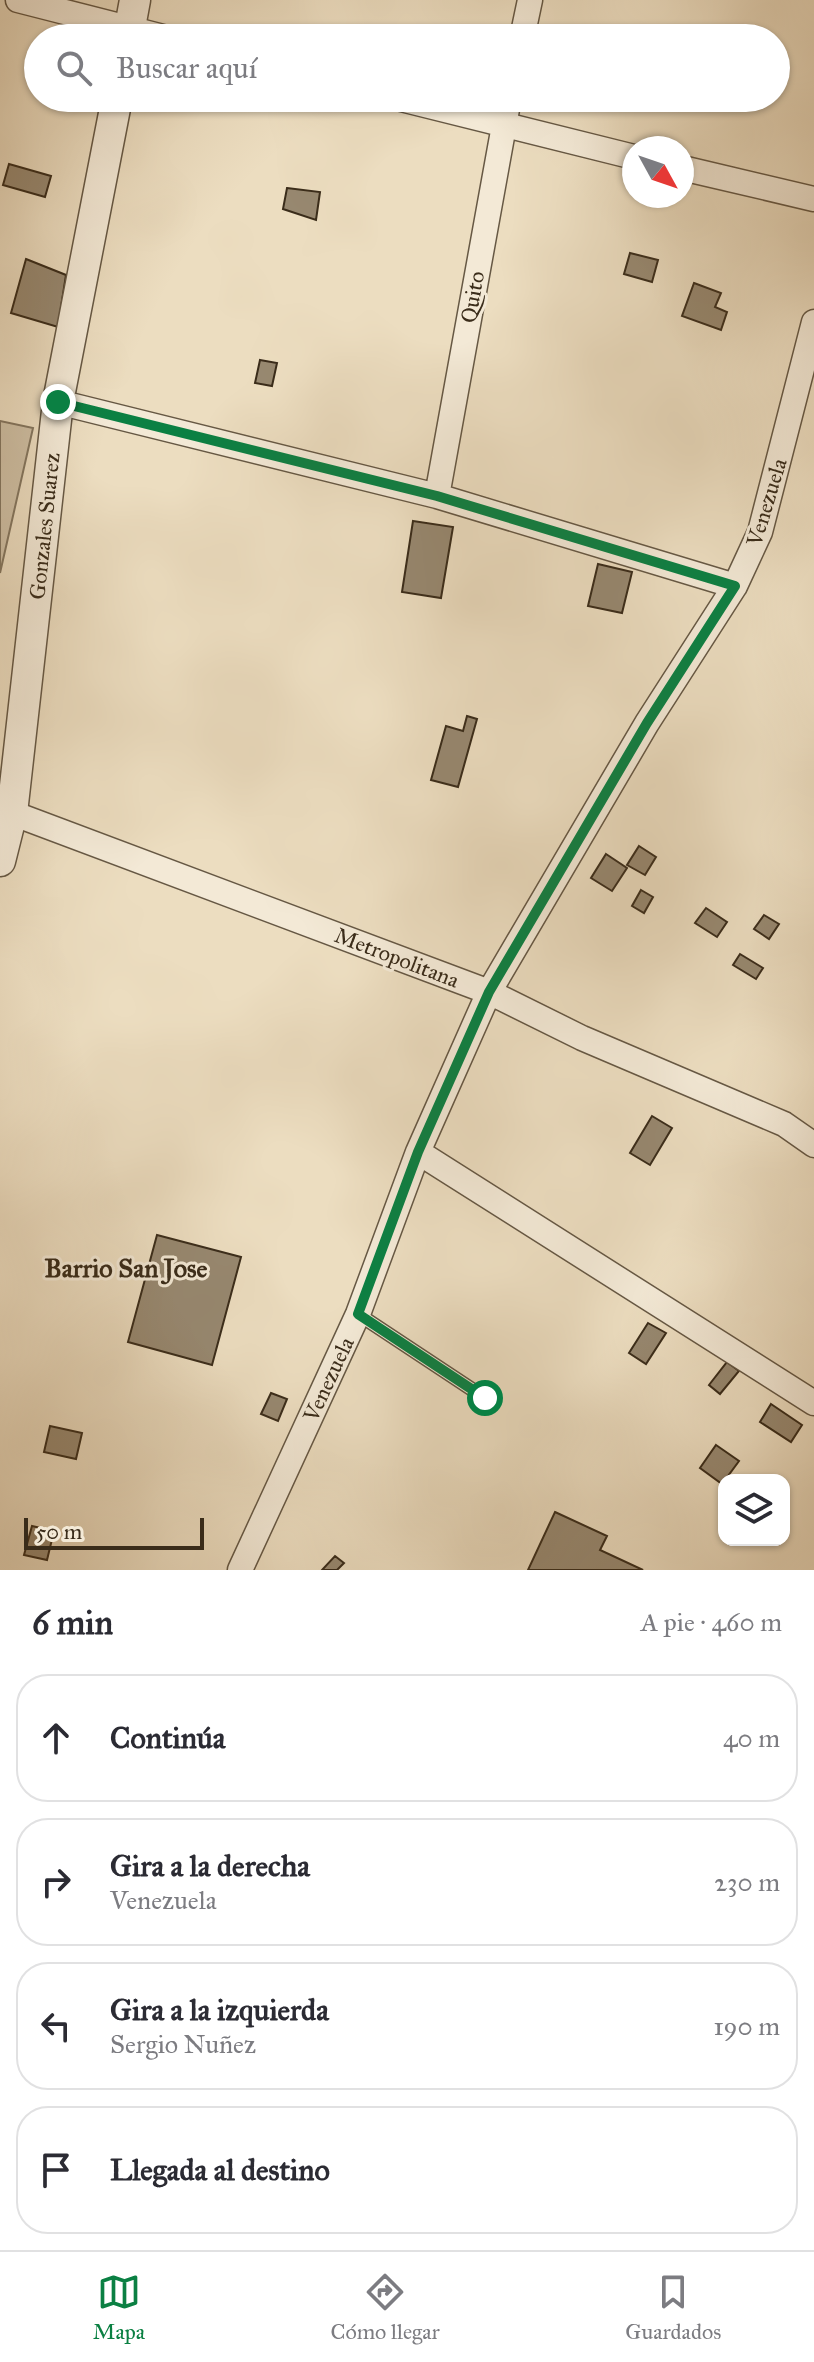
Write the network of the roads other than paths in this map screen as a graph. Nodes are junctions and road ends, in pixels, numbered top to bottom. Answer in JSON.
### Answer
{"nodes":[{"id":1,"x":18,"y":0,"type":"edge"},
{"id":2,"x":530,"y":0,"type":"edge"},
{"id":3,"x":131,"y":22,"type":"edge"},
{"id":4,"x":525,"y":24,"type":"edge"},
{"id":5,"x":114,"y":112,"type":"edge"},
{"id":6,"x":450,"y":112,"type":"edge"},
{"id":7,"x":506,"y":112,"type":"edge"},
{"id":8,"x":503,"y":126,"type":"junction"},
{"id":9,"x":622,"y":154,"type":"edge"},
{"id":10,"x":694,"y":171,"type":"edge"},
{"id":11,"x":814,"y":199,"type":"edge"},
{"id":12,"x":814,"y":322,"type":"edge"},
{"id":13,"x":58,"y":402,"type":"junction"},
{"id":14,"x":437,"y":496,"type":"junction"},
{"id":15,"x":735,"y":586,"type":"junction"},
{"id":16,"x":12,"y":813,"type":"junction"},
{"id":17,"x":0,"y":861,"type":"edge"},
{"id":18,"x":489,"y":992,"type":"junction"},
{"id":19,"x":784,"y":1124,"type":"junction"},
{"id":20,"x":814,"y":1145,"type":"edge"},
{"id":21,"x":418,"y":1152,"type":"junction"},
{"id":22,"x":814,"y":1163,"type":"edge"},
{"id":23,"x":358,"y":1314,"type":"junction"},
{"id":24,"x":485,"y":1398,"type":"dead end"},
{"id":25,"x":814,"y":1403,"type":"edge"},
{"id":26,"x":240,"y":1570,"type":"edge"}],
"edges":[{"from":1,"to":3,"type":"street"},
{"from":2,"to":4,"type":"street"},
{"from":5,"to":13,"type":"street","name":"Gonzales Suarez"},
{"from":6,"to":8,"type":"street"},
{"from":7,"to":8,"type":"street","name":"Quito"},
{"from":8,"to":9,"type":"street"},
{"from":8,"to":14,"type":"street","name":"Quito"},
{"from":10,"to":11,"type":"street"},
{"from":12,"to":15,"type":"street","name":"Venezuela"},
{"from":13,"to":14,"type":"street"},
{"from":13,"to":16,"type":"street","name":"Gonzales Suarez"},
{"from":14,"to":15,"type":"street"},
{"from":15,"to":18,"type":"street","name":"Venezuela"},
{"from":16,"to":17,"type":"street","name":"Gonzales Suarez"},
{"from":16,"to":18,"type":"street","name":"Metropolitana"},
{"from":18,"to":19,"type":"street","name":"Metropolitana"},
{"from":18,"to":21,"type":"street","name":"Venezuela"},
{"from":19,"to":20,"type":"street","name":"Metropolitana"},
{"from":19,"to":22,"type":"street"},
{"from":21,"to":23,"type":"street","name":"Venezuela"},
{"from":21,"to":25,"type":"street"},
{"from":23,"to":24,"type":"lane"},
{"from":23,"to":26,"type":"street","name":"Venezuela"}]}
